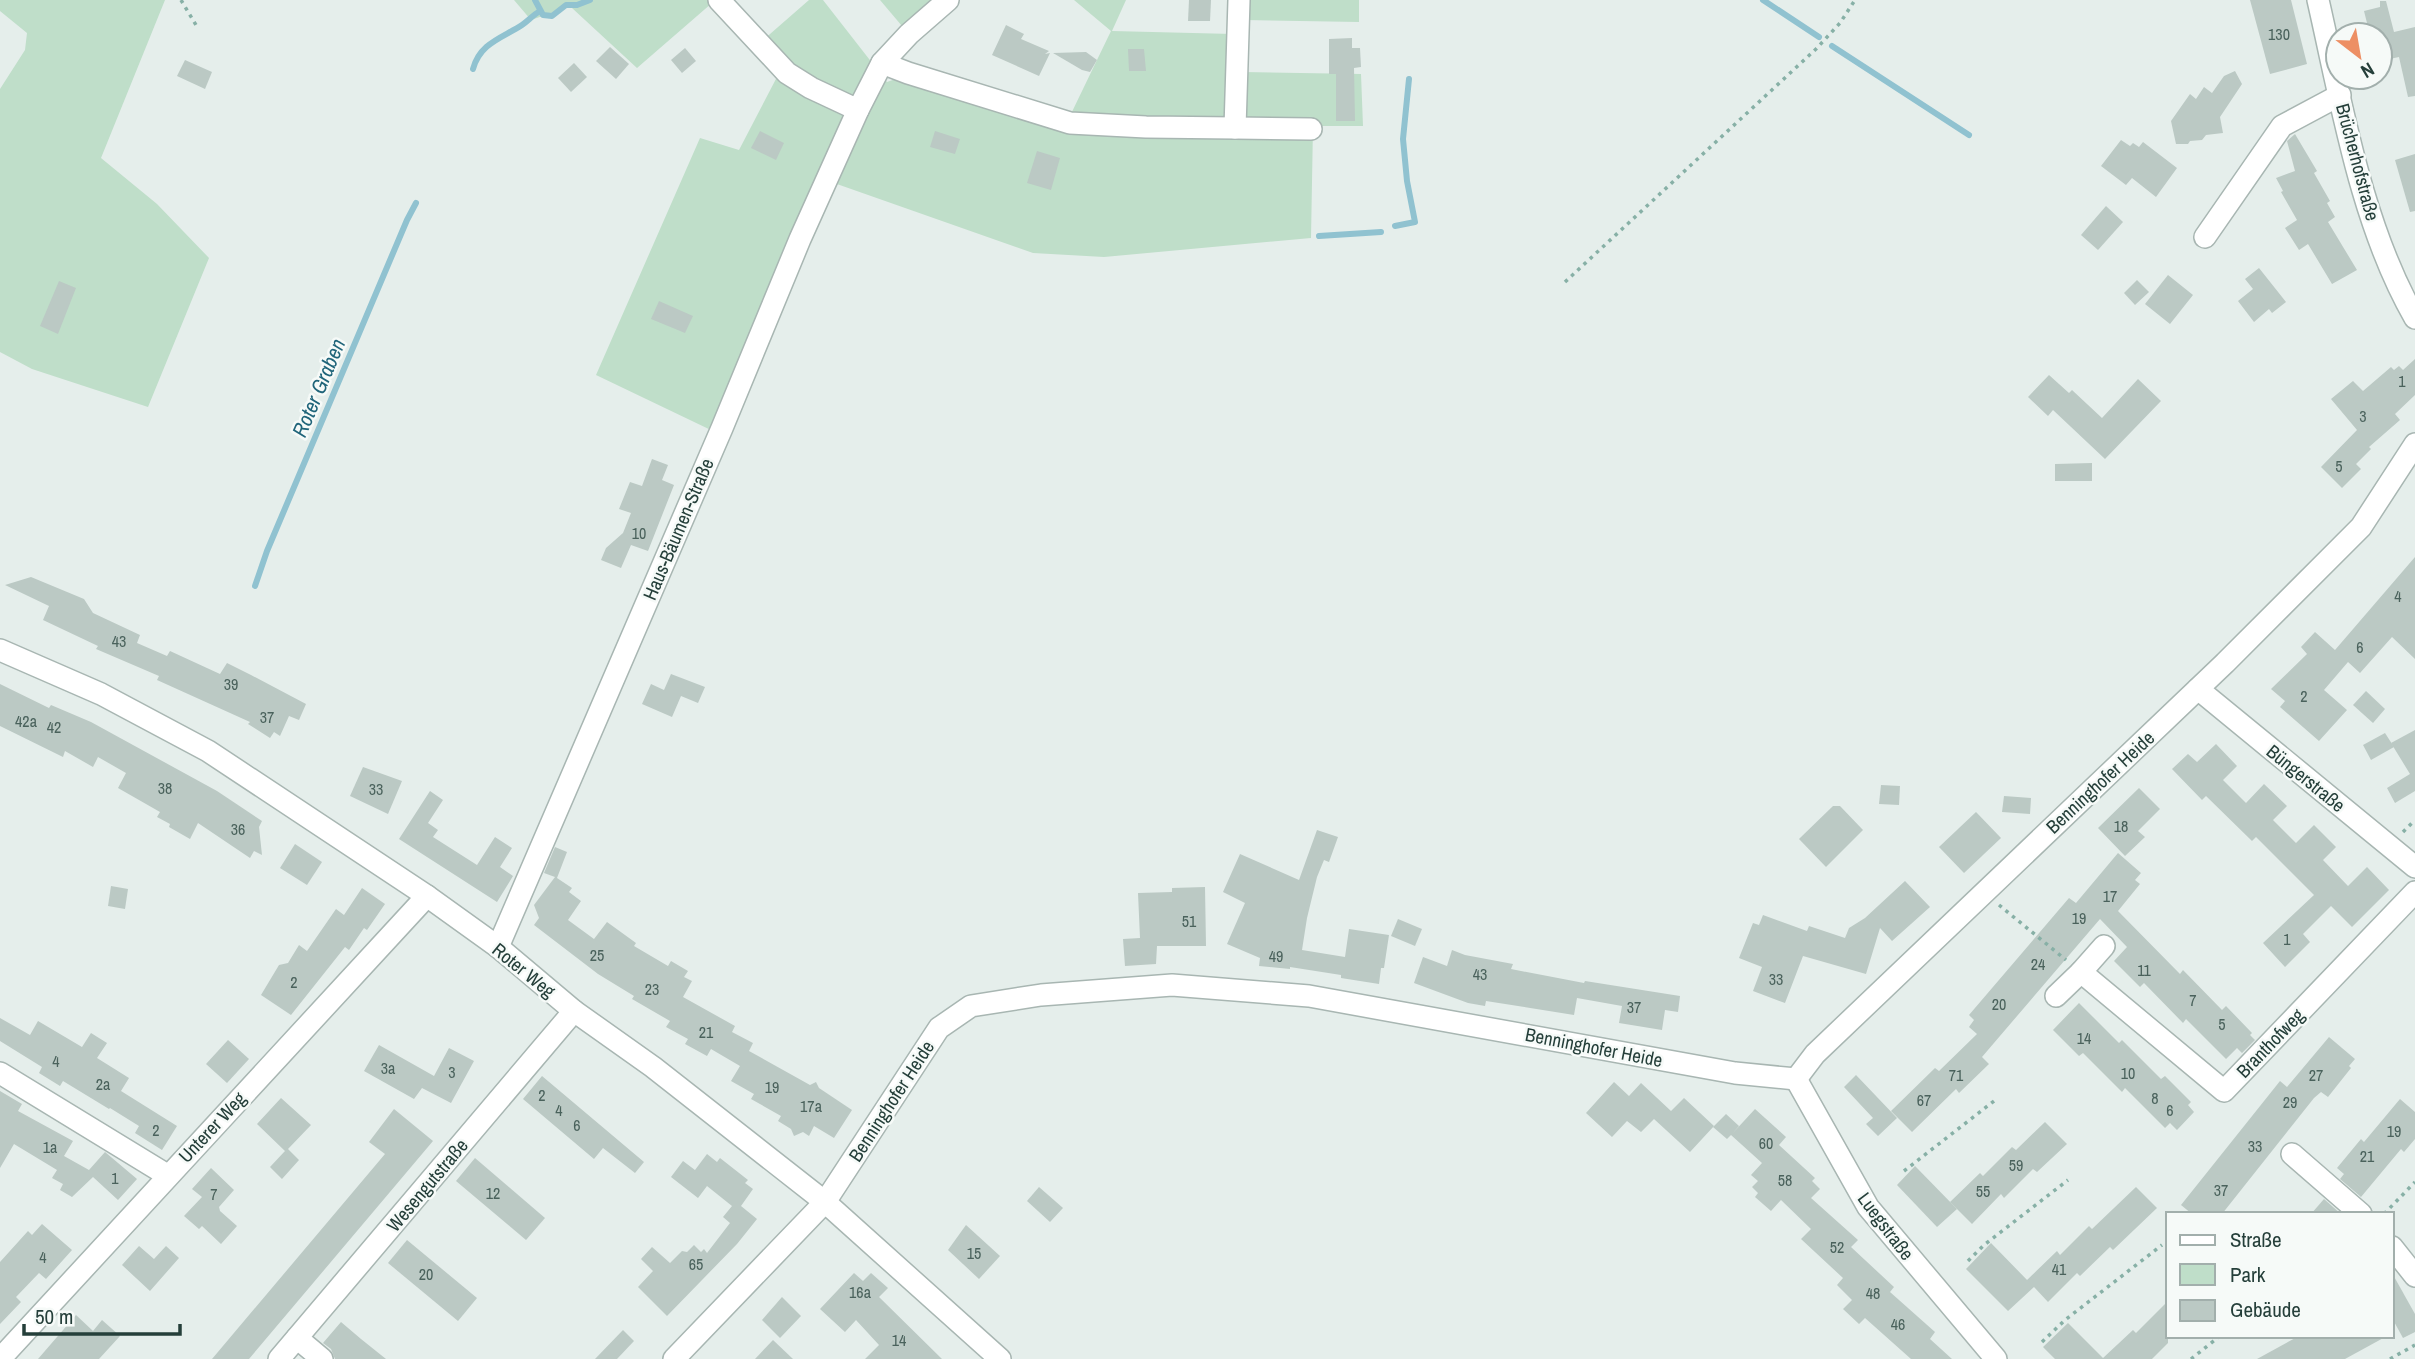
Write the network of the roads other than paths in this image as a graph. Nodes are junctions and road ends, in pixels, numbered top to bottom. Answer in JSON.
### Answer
{"nodes":[{"id":1,"x":719,"y":0,"type":"edge"},
{"id":2,"x":948,"y":0,"type":"edge"},
{"id":3,"x":1239,"y":0,"type":"edge"},
{"id":4,"x":2318,"y":0,"type":"edge"},
{"id":5,"x":882,"y":63,"type":"junction"},
{"id":6,"x":2340,"y":95,"type":"junction"},
{"id":7,"x":858,"y":110,"type":"junction"},
{"id":8,"x":1235,"y":128,"type":"junction"},
{"id":9,"x":1311,"y":129,"type":"dead end"},
{"id":10,"x":2205,"y":236,"type":"dead end"},
{"id":11,"x":2415,"y":318,"type":"edge"},
{"id":12,"x":2415,"y":444,"type":"edge"},
{"id":13,"x":0,"y":650,"type":"edge"},
{"id":14,"x":2198,"y":689,"type":"junction"},
{"id":15,"x":2415,"y":867,"type":"edge"},
{"id":16,"x":2415,"y":892,"type":"edge"},
{"id":17,"x":427,"y":896,"type":"junction"},
{"id":18,"x":2104,"y":946,"type":"dead end"},
{"id":19,"x":498,"y":947,"type":"junction"},
{"id":20,"x":2081,"y":972,"type":"junction"},
{"id":21,"x":2056,"y":996,"type":"dead end"},
{"id":22,"x":575,"y":1011,"type":"junction"},
{"id":23,"x":0,"y":1073,"type":"edge"},
{"id":24,"x":1796,"y":1079,"type":"junction"},
{"id":25,"x":2292,"y":1154,"type":"dead end"},
{"id":26,"x":167,"y":1175,"type":"junction"},
{"id":27,"x":825,"y":1202,"type":"junction"},
{"id":28,"x":2359,"y":1212,"type":"edge"},
{"id":29,"x":2394,"y":1251,"type":"edge"},
{"id":30,"x":2415,"y":1276,"type":"edge"},
{"id":31,"x":297,"y":1338,"type":"junction"},
{"id":32,"x":0,"y":1359,"type":"edge"},
{"id":33,"x":279,"y":1359,"type":"edge"},
{"id":34,"x":322,"y":1359,"type":"edge"},
{"id":35,"x":674,"y":1359,"type":"edge"},
{"id":36,"x":1000,"y":1359,"type":"edge"},
{"id":37,"x":1996,"y":1359,"type":"edge"}],
"edges":[{"from":1,"to":7,"type":"street"},
{"from":2,"to":5,"type":"street","name":"Haus-Bäumen-Straße"},
{"from":3,"to":8,"type":"street"},
{"from":4,"to":6,"type":"street","name":"Brücherhofstraße"},
{"from":5,"to":7,"type":"street","name":"Haus-Bäumen-Straße"},
{"from":5,"to":8,"type":"street"},
{"from":6,"to":10,"type":"street"},
{"from":6,"to":11,"type":"street","name":"Brücherhofstraße"},
{"from":7,"to":19,"type":"street","name":"Haus-Bäumen-Straße"},
{"from":8,"to":9,"type":"street"},
{"from":12,"to":14,"type":"street","name":"Benninghofer Heide"},
{"from":13,"to":17,"type":"street","name":"Roter Weg"},
{"from":14,"to":15,"type":"street","name":"Büngerstraße"},
{"from":14,"to":24,"type":"street","name":"Benninghofer Heide"},
{"from":16,"to":20,"type":"street","name":"Branthofweg"},
{"from":17,"to":19,"type":"street","name":"Roter Weg"},
{"from":17,"to":26,"type":"street","name":"Unterer Weg"},
{"from":18,"to":20,"type":"street"},
{"from":19,"to":22,"type":"street","name":"Roter Weg"},
{"from":20,"to":21,"type":"street"},
{"from":22,"to":27,"type":"street","name":"Roter Weg"},
{"from":22,"to":31,"type":"street","name":"Wesengutstraße"},
{"from":23,"to":26,"type":"street"},
{"from":24,"to":27,"type":"street","name":"Benninghofer Heide"},
{"from":24,"to":37,"type":"street","name":"Luegstraße"},
{"from":25,"to":28,"type":"street"},
{"from":26,"to":32,"type":"street","name":"Unterer Weg"},
{"from":27,"to":35,"type":"street","name":"Benninghofer Heide"},
{"from":27,"to":36,"type":"street","name":"Roter Weg"},
{"from":29,"to":30,"type":"street"},
{"from":31,"to":33,"type":"street","name":"Wesengutstraße"},
{"from":31,"to":34,"type":"street"}]}
